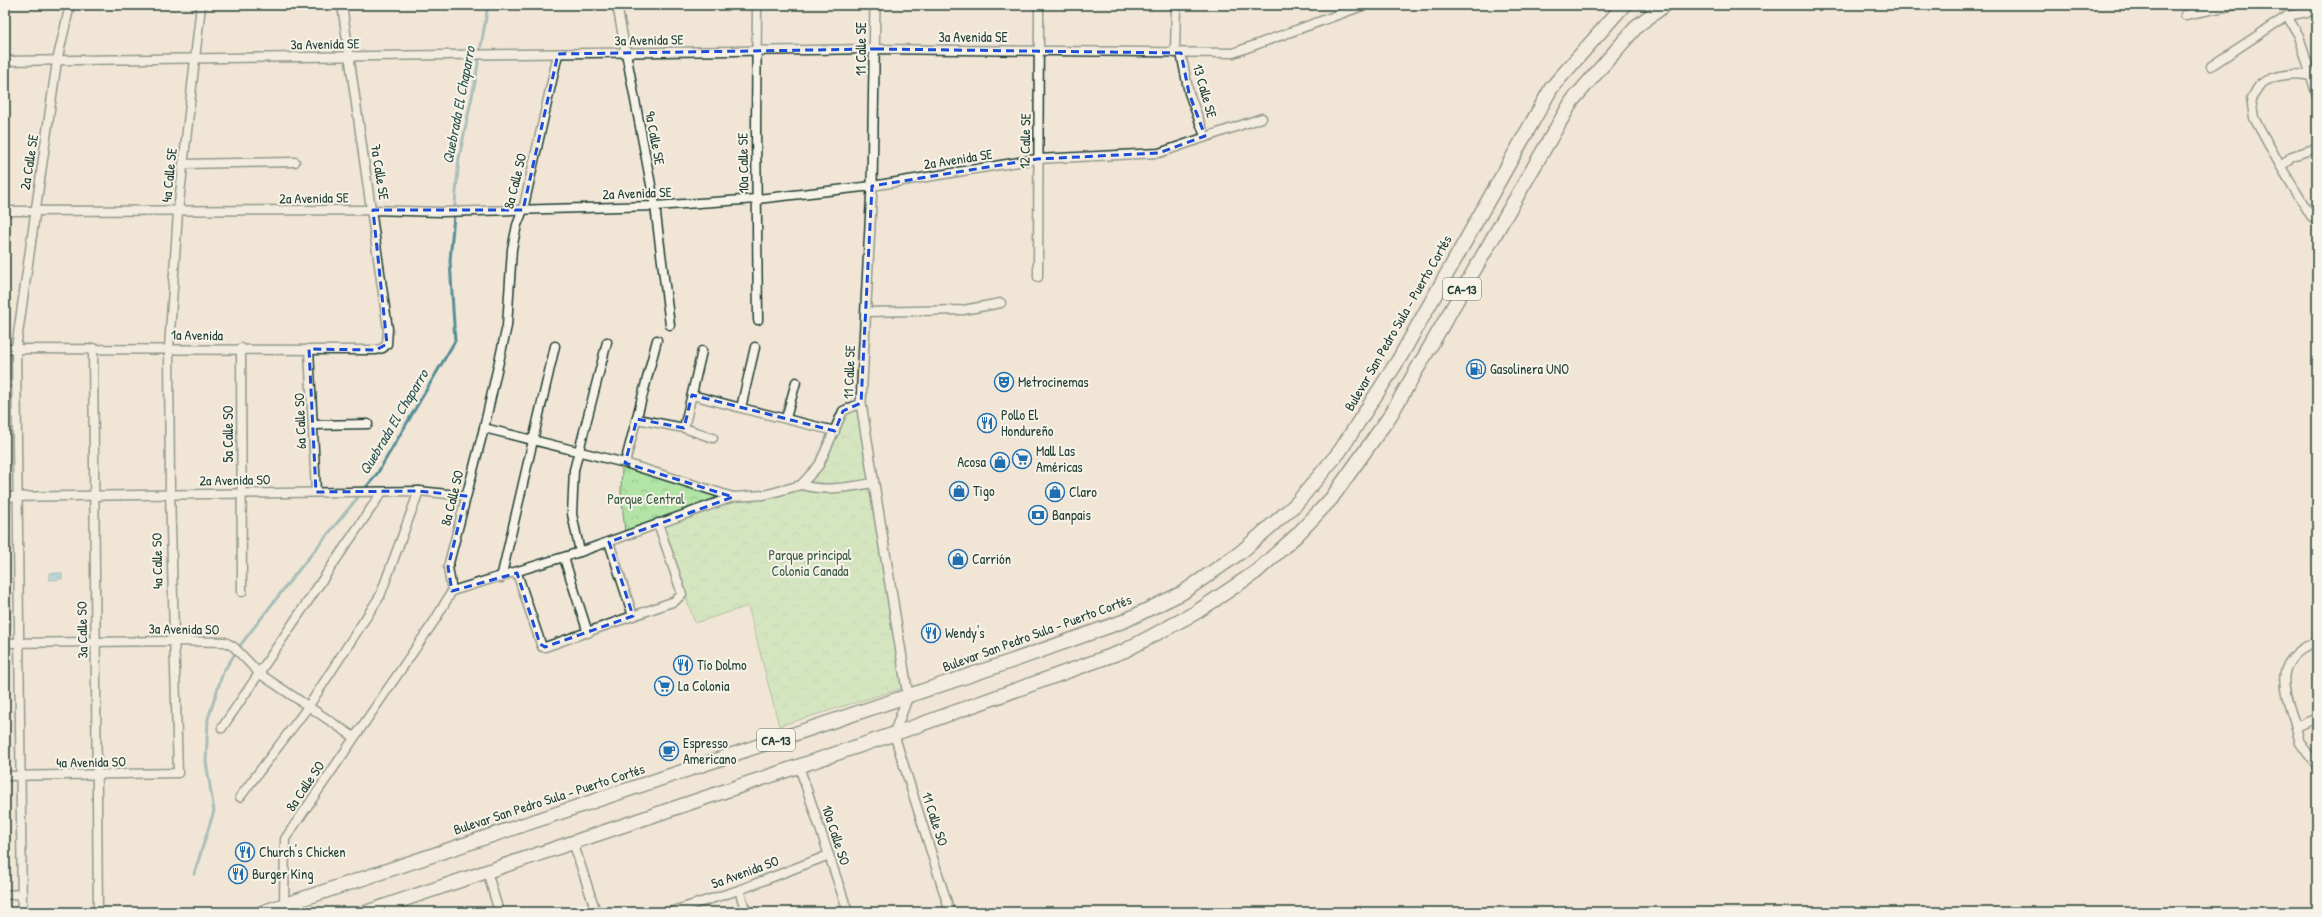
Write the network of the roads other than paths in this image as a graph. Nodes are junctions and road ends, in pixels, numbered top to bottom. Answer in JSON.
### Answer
{"nodes":[{"id":1,"x":70,"y":5,"type":"edge"},
{"id":2,"x":201,"y":5,"type":"edge"},
{"id":3,"x":342,"y":5,"type":"edge"},
{"id":4,"x":617,"y":5,"type":"edge"},
{"id":5,"x":757,"y":5,"type":"edge"},
{"id":6,"x":875,"y":5,"type":"edge"},
{"id":7,"x":1039,"y":5,"type":"edge"},
{"id":8,"x":1176,"y":5,"type":"edge"},
{"id":9,"x":1365,"y":5,"type":"edge"},
{"id":10,"x":1624,"y":5,"type":"edge"},
{"id":11,"x":1665,"y":5,"type":"edge"},
{"id":12,"x":2235,"y":5,"type":"edge"},
{"id":13,"x":2317,"y":10,"type":"edge"},
{"id":14,"x":2185,"y":15,"type":"dead end"},
{"id":15,"x":2287,"y":16,"type":"junction"},
{"id":16,"x":876,"y":49,"type":"junction"},
{"id":17,"x":1039,"y":50,"type":"junction"},
{"id":18,"x":756,"y":51,"type":"junction"},
{"id":19,"x":626,"y":53,"type":"junction"},
{"id":20,"x":1178,"y":53,"type":"junction"},
{"id":21,"x":558,"y":54,"type":"junction"},
{"id":22,"x":349,"y":57,"type":"junction"},
{"id":23,"x":194,"y":59,"type":"junction"},
{"id":24,"x":57,"y":61,"type":"junction"},
{"id":25,"x":5,"y":62,"type":"edge"},
{"id":26,"x":2211,"y":66,"type":"dead end"},
{"id":27,"x":2310,"y":76,"type":"junction"},
{"id":28,"x":2317,"y":96,"type":"edge"},
{"id":29,"x":1262,"y":118,"type":"dead end"},
{"id":30,"x":1205,"y":136,"type":"junction"},
{"id":31,"x":2317,"y":148,"type":"edge"},
{"id":32,"x":1037,"y":159,"type":"junction"},
{"id":33,"x":295,"y":162,"type":"dead end"},
{"id":34,"x":183,"y":164,"type":"junction"},
{"id":35,"x":2281,"y":167,"type":"junction"},
{"id":36,"x":872,"y":186,"type":"junction"},
{"id":37,"x":757,"y":199,"type":"junction"},
{"id":38,"x":655,"y":206,"type":"junction"},
{"id":39,"x":373,"y":210,"type":"junction"},
{"id":40,"x":523,"y":210,"type":"junction"},
{"id":41,"x":34,"y":211,"type":"junction"},
{"id":42,"x":5,"y":212,"type":"edge"},
{"id":43,"x":178,"y":212,"type":"junction"},
{"id":44,"x":2317,"y":221,"type":"edge"},
{"id":45,"x":1038,"y":277,"type":"dead end"},
{"id":46,"x":1001,"y":303,"type":"dead end"},
{"id":47,"x":866,"y":312,"type":"junction"},
{"id":48,"x":758,"y":320,"type":"dead end"},
{"id":49,"x":670,"y":325,"type":"dead end"},
{"id":50,"x":657,"y":340,"type":"dead end"},
{"id":51,"x":607,"y":342,"type":"dead end"},
{"id":52,"x":387,"y":344,"type":"joint"},
{"id":53,"x":555,"y":346,"type":"dead end"},
{"id":54,"x":755,"y":347,"type":"dead end"},
{"id":55,"x":5,"y":348,"type":"edge"},
{"id":56,"x":16,"y":348,"type":"junction"},
{"id":57,"x":93,"y":348,"type":"junction"},
{"id":58,"x":169,"y":348,"type":"junction"},
{"id":59,"x":241,"y":348,"type":"junction"},
{"id":60,"x":310,"y":349,"type":"junction"},
{"id":61,"x":702,"y":351,"type":"dead end"},
{"id":62,"x":796,"y":382,"type":"dead end"},
{"id":63,"x":692,"y":395,"type":"junction"},
{"id":64,"x":861,"y":403,"type":"junction"},
{"id":65,"x":741,"y":408,"type":"junction"},
{"id":66,"x":786,"y":418,"type":"junction"},
{"id":67,"x":636,"y":419,"type":"junction"},
{"id":68,"x":368,"y":424,"type":"dead end"},
{"id":69,"x":313,"y":425,"type":"junction"},
{"id":70,"x":484,"y":428,"type":"junction"},
{"id":71,"x":684,"y":428,"type":"junction"},
{"id":72,"x":835,"y":431,"type":"junction"},
{"id":73,"x":713,"y":438,"type":"dead end"},
{"id":74,"x":532,"y":440,"type":"junction"},
{"id":75,"x":578,"y":452,"type":"junction"},
{"id":76,"x":625,"y":463,"type":"junction"},
{"id":77,"x":873,"y":483,"type":"junction"},
{"id":78,"x":801,"y":485,"type":"junction"},
{"id":79,"x":419,"y":491,"type":"junction"},
{"id":80,"x":316,"y":492,"type":"junction"},
{"id":81,"x":381,"y":492,"type":"junction"},
{"id":82,"x":170,"y":493,"type":"junction"},
{"id":83,"x":242,"y":493,"type":"junction"},
{"id":84,"x":94,"y":495,"type":"junction"},
{"id":85,"x":466,"y":496,"type":"junction"},
{"id":86,"x":18,"y":497,"type":"junction"},
{"id":87,"x":733,"y":497,"type":"junction"},
{"id":88,"x":5,"y":498,"type":"edge"},
{"id":89,"x":658,"y":523,"type":"junction"},
{"id":90,"x":609,"y":542,"type":"junction"},
{"id":91,"x":580,"y":552,"type":"junction"},
{"id":92,"x":564,"y":558,"type":"junction"},
{"id":93,"x":517,"y":573,"type":"junction"},
{"id":94,"x":501,"y":578,"type":"junction"},
{"id":95,"x":452,"y":591,"type":"junction"},
{"id":96,"x":242,"y":592,"type":"dead end"},
{"id":97,"x":633,"y":616,"type":"junction"},
{"id":98,"x":588,"y":633,"type":"junction"},
{"id":99,"x":174,"y":641,"type":"junction"},
{"id":100,"x":2317,"y":641,"type":"edge"},
{"id":101,"x":96,"y":642,"type":"junction"},
{"id":102,"x":5,"y":643,"type":"edge"},
{"id":103,"x":20,"y":643,"type":"junction"},
{"id":104,"x":260,"y":674,"type":"junction"},
{"id":105,"x":908,"y":696,"type":"junction"},
{"id":106,"x":308,"y":707,"type":"junction"},
{"id":107,"x":2317,"y":718,"type":"edge"},
{"id":108,"x":2296,"y":727,"type":"junction"},
{"id":109,"x":222,"y":728,"type":"dead end"},
{"id":110,"x":894,"y":734,"type":"junction"},
{"id":111,"x":354,"y":737,"type":"junction"},
{"id":112,"x":799,"y":766,"type":"junction"},
{"id":113,"x":2317,"y":766,"type":"edge"},
{"id":114,"x":178,"y":773,"type":"joint"},
{"id":115,"x":97,"y":775,"type":"junction"},
{"id":116,"x":5,"y":776,"type":"edge"},
{"id":117,"x":21,"y":776,"type":"junction"},
{"id":118,"x":240,"y":797,"type":"dead end"},
{"id":119,"x":573,"y":842,"type":"junction"},
{"id":120,"x":829,"y":855,"type":"junction"},
{"id":121,"x":487,"y":871,"type":"junction"},
{"id":122,"x":739,"y":890,"type":"junction"},
{"id":123,"x":22,"y":894,"type":"junction"},
{"id":124,"x":5,"y":895,"type":"edge"},
{"id":125,"x":397,"y":907,"type":"edge"},
{"id":126,"x":283,"y":909,"type":"edge"},
{"id":127,"x":22,"y":912,"type":"edge"},
{"id":128,"x":98,"y":912,"type":"edge"},
{"id":129,"x":263,"y":912,"type":"edge"},
{"id":130,"x":366,"y":912,"type":"edge"},
{"id":131,"x":499,"y":912,"type":"edge"},
{"id":132,"x":596,"y":912,"type":"edge"},
{"id":133,"x":672,"y":912,"type":"edge"},
{"id":134,"x":746,"y":912,"type":"edge"},
{"id":135,"x":848,"y":912,"type":"edge"},
{"id":136,"x":950,"y":912,"type":"edge"}],
"edges":[{"from":1,"to":24,"type":"street","name":"2a Calle SE"},
{"from":2,"to":23,"type":"street","name":"4a Calle SE"},
{"from":3,"to":22,"type":"street","name":"7a Calle SE"},
{"from":4,"to":19,"type":"street","name":"9a Calle SE"},
{"from":5,"to":18,"type":"street","name":"10a Calle SE"},
{"from":6,"to":16,"type":"street","name":"11 Calle SE"},
{"from":7,"to":17,"type":"street","name":"12 Calle SE"},
{"from":8,"to":20,"type":"street","name":"13 Calle SE"},
{"from":9,"to":20,"type":"street","name":"3a Avenida SE"},
{"from":10,"to":105,"type":"highway","name":"Bulevar San Pedro Sula - Puerto Cortés","number":"CA-13"},
{"from":11,"to":110,"type":"highway","number":"CA-13"},
{"from":12,"to":14,"type":"street"},
{"from":13,"to":15,"type":"street"},
{"from":15,"to":26,"type":"street"},
{"from":15,"to":27,"type":"street"},
{"from":16,"to":17,"type":"street","name":"3a Avenida SE"},
{"from":16,"to":18,"type":"street","name":"3a Avenida SE"},
{"from":16,"to":36,"type":"street","name":"11 Calle SE"},
{"from":17,"to":20,"type":"street","name":"3a Avenida SE"},
{"from":17,"to":32,"type":"street","name":"12 Calle SE"},
{"from":18,"to":19,"type":"street","name":"3a Avenida SE"},
{"from":18,"to":37,"type":"street","name":"10a Calle SE"},
{"from":19,"to":21,"type":"street","name":"3a Avenida SE"},
{"from":19,"to":38,"type":"street","name":"9a Calle SE"},
{"from":20,"to":30,"type":"street","name":"13 Calle SE"},
{"from":21,"to":22,"type":"street","name":"3a Avenida SE"},
{"from":21,"to":40,"type":"street","name":"8a Calle SO"},
{"from":22,"to":23,"type":"street","name":"3a Avenida SE"},
{"from":22,"to":39,"type":"street","name":"7a Calle SE"},
{"from":23,"to":24,"type":"street","name":"3a Avenida SE"},
{"from":23,"to":34,"type":"street","name":"4a Calle SE"},
{"from":24,"to":25,"type":"street","name":"3a Avenida SE"},
{"from":24,"to":41,"type":"street","name":"2a Calle SE"},
{"from":27,"to":28,"type":"street"},
{"from":27,"to":35,"type":"street"},
{"from":29,"to":30,"type":"street","name":"2a Avenida SE"},
{"from":30,"to":32,"type":"street","name":"2a Avenida SE"},
{"from":31,"to":35,"type":"street"},
{"from":32,"to":36,"type":"street","name":"2a Avenida SE"},
{"from":32,"to":45,"type":"street","name":"12 Calle SE"},
{"from":33,"to":34,"type":"street"},
{"from":34,"to":43,"type":"street","name":"4a Calle SE"},
{"from":35,"to":44,"type":"street"},
{"from":36,"to":37,"type":"street","name":"2a Avenida SE"},
{"from":36,"to":47,"type":"street","name":"11 Calle SE"},
{"from":37,"to":38,"type":"street","name":"2a Avenida SE"},
{"from":37,"to":48,"type":"street","name":"10a Calle SE"},
{"from":38,"to":40,"type":"street","name":"2a Avenida SE"},
{"from":38,"to":49,"type":"street","name":"9a Calle SE"},
{"from":39,"to":40,"type":"street","name":"2a Avenida SE"},
{"from":39,"to":43,"type":"street","name":"2a Avenida SE"},
{"from":39,"to":52,"type":"street","name":"7a Calle SE"},
{"from":40,"to":70,"type":"street","name":"8a Calle SO"},
{"from":41,"to":42,"type":"street","name":"2a Avenida SE"},
{"from":41,"to":43,"type":"street","name":"2a Avenida SE"},
{"from":41,"to":56,"type":"street","name":"2a Calle SE"},
{"from":43,"to":58,"type":"street","name":"4a Calle SE"},
{"from":46,"to":47,"type":"street"},
{"from":47,"to":64,"type":"street","name":"11 Calle SE"},
{"from":50,"to":67,"type":"street"},
{"from":51,"to":75,"type":"street"},
{"from":52,"to":60,"type":"street","name":"1a Avenida"},
{"from":53,"to":74,"type":"street"},
{"from":54,"to":65,"type":"street"},
{"from":55,"to":56,"type":"street","name":"1a Avenida"},
{"from":56,"to":57,"type":"street","name":"1a Avenida"},
{"from":56,"to":86,"type":"street","name":"2a Calle SE"},
{"from":57,"to":58,"type":"street","name":"1a Avenida"},
{"from":57,"to":84,"type":"street","name":"3a Calle SO"},
{"from":58,"to":59,"type":"street","name":"1a Avenida"},
{"from":58,"to":82,"type":"street","name":"4a Calle SO"},
{"from":59,"to":60,"type":"street","name":"1a Avenida"},
{"from":59,"to":83,"type":"street","name":"5a Calle SO"},
{"from":60,"to":69,"type":"street","name":"6a Calle SO"},
{"from":61,"to":63,"type":"street"},
{"from":62,"to":66,"type":"street"},
{"from":63,"to":65,"type":"street"},
{"from":63,"to":71,"type":"street"},
{"from":64,"to":72,"type":"street"},
{"from":64,"to":77,"type":"street","name":"11 Calle SE"},
{"from":65,"to":66,"type":"street"},
{"from":66,"to":72,"type":"street"},
{"from":67,"to":71,"type":"street"},
{"from":67,"to":76,"type":"street"},
{"from":68,"to":69,"type":"street"},
{"from":69,"to":80,"type":"street","name":"6a Calle SO"},
{"from":70,"to":74,"type":"street"},
{"from":70,"to":85,"type":"street","name":"8a Calle SO"},
{"from":71,"to":73,"type":"street"},
{"from":72,"to":78,"type":"street"},
{"from":74,"to":75,"type":"street"},
{"from":74,"to":94,"type":"street"},
{"from":75,"to":76,"type":"street"},
{"from":75,"to":91,"type":"street"},
{"from":76,"to":87,"type":"street"},
{"from":77,"to":78,"type":"street"},
{"from":77,"to":105,"type":"street","name":"11 Calle SE"},
{"from":78,"to":87,"type":"street"},
{"from":79,"to":81,"type":"street","name":"2a Avenida SO"},
{"from":79,"to":85,"type":"street","name":"2a Avenida SO"},
{"from":79,"to":106,"type":"street"},
{"from":80,"to":81,"type":"street","name":"2a Avenida SO"},
{"from":80,"to":83,"type":"street","name":"2a Avenida SO"},
{"from":81,"to":104,"type":"street"},
{"from":82,"to":83,"type":"street","name":"2a Avenida SO"},
{"from":82,"to":84,"type":"street","name":"2a Avenida SO"},
{"from":82,"to":99,"type":"street","name":"4a Calle SO"},
{"from":83,"to":96,"type":"street","name":"5a Calle SO"},
{"from":84,"to":86,"type":"street","name":"2a Avenida SO"},
{"from":84,"to":101,"type":"street","name":"3a Calle SO"},
{"from":85,"to":95,"type":"street","name":"8a Calle SO"},
{"from":86,"to":88,"type":"street","name":"2a Avenida SO"},
{"from":86,"to":103,"type":"street","name":"2a Calle SE"},
{"from":87,"to":89,"type":"street"},
{"from":89,"to":90,"type":"street"},
{"from":89,"to":97,"type":"street"},
{"from":90,"to":91,"type":"street"},
{"from":90,"to":97,"type":"street"},
{"from":91,"to":92,"type":"street"},
{"from":92,"to":93,"type":"street"},
{"from":92,"to":98,"type":"street"},
{"from":93,"to":94,"type":"street"},
{"from":93,"to":98,"type":"street"},
{"from":94,"to":95,"type":"street"},
{"from":95,"to":111,"type":"street","name":"8a Calle SO"},
{"from":97,"to":98,"type":"street"},
{"from":99,"to":101,"type":"street","name":"3a Avenida SO"},
{"from":99,"to":104,"type":"street","name":"3a Avenida SO"},
{"from":99,"to":114,"type":"street","name":"4a Calle SO"},
{"from":100,"to":108,"type":"street"},
{"from":101,"to":103,"type":"street","name":"3a Avenida SO"},
{"from":101,"to":115,"type":"street","name":"3a Calle SO"},
{"from":102,"to":103,"type":"street","name":"3a Avenida SO"},
{"from":103,"to":117,"type":"street","name":"2a Calle SE"},
{"from":104,"to":106,"type":"street","name":"3a Avenida SO"},
{"from":104,"to":109,"type":"street"},
{"from":105,"to":110,"type":"street","name":"11 Calle SE"},
{"from":105,"to":126,"type":"highway","name":"Bulevar San Pedro Sula - Puerto Cortés","number":"CA-13"},
{"from":106,"to":111,"type":"street","name":"3a Avenida SO"},
{"from":106,"to":118,"type":"street"},
{"from":107,"to":108,"type":"street"},
{"from":108,"to":113,"type":"street"},
{"from":110,"to":112,"type":"highway","number":"CA-13"},
{"from":110,"to":136,"type":"street","name":"11 Calle SO"},
{"from":111,"to":126,"type":"street","name":"8a Calle SO"},
{"from":112,"to":119,"type":"highway","number":"CA-13"},
{"from":112,"to":120,"type":"street","name":"10a Calle SO"},
{"from":114,"to":115,"type":"street","name":"4a Avenida SO"},
{"from":115,"to":117,"type":"street","name":"4a Avenida SO"},
{"from":115,"to":128,"type":"street","name":"3a Calle SO"},
{"from":116,"to":117,"type":"street","name":"4a Avenida SO"},
{"from":117,"to":123,"type":"street","name":"2a Calle SE"},
{"from":119,"to":121,"type":"highway","number":"CA-13"},
{"from":119,"to":132,"type":"street"},
{"from":120,"to":122,"type":"street","name":"5a Avenida SO"},
{"from":120,"to":135,"type":"street","name":"10a Calle SO"},
{"from":121,"to":125,"type":"highway","number":"CA-13"},
{"from":121,"to":131,"type":"street"},
{"from":122,"to":133,"type":"street","name":"5a Avenida SO"},
{"from":122,"to":134,"type":"street"},
{"from":123,"to":124,"type":"street"},
{"from":123,"to":127,"type":"street","name":"2a Calle SE"},
{"from":125,"to":130,"type":"highway","number":"CA-13"},
{"from":126,"to":129,"type":"highway","name":"Bulevar San Pedro Sula - Puerto Cortés","number":"CA-13"}]}
